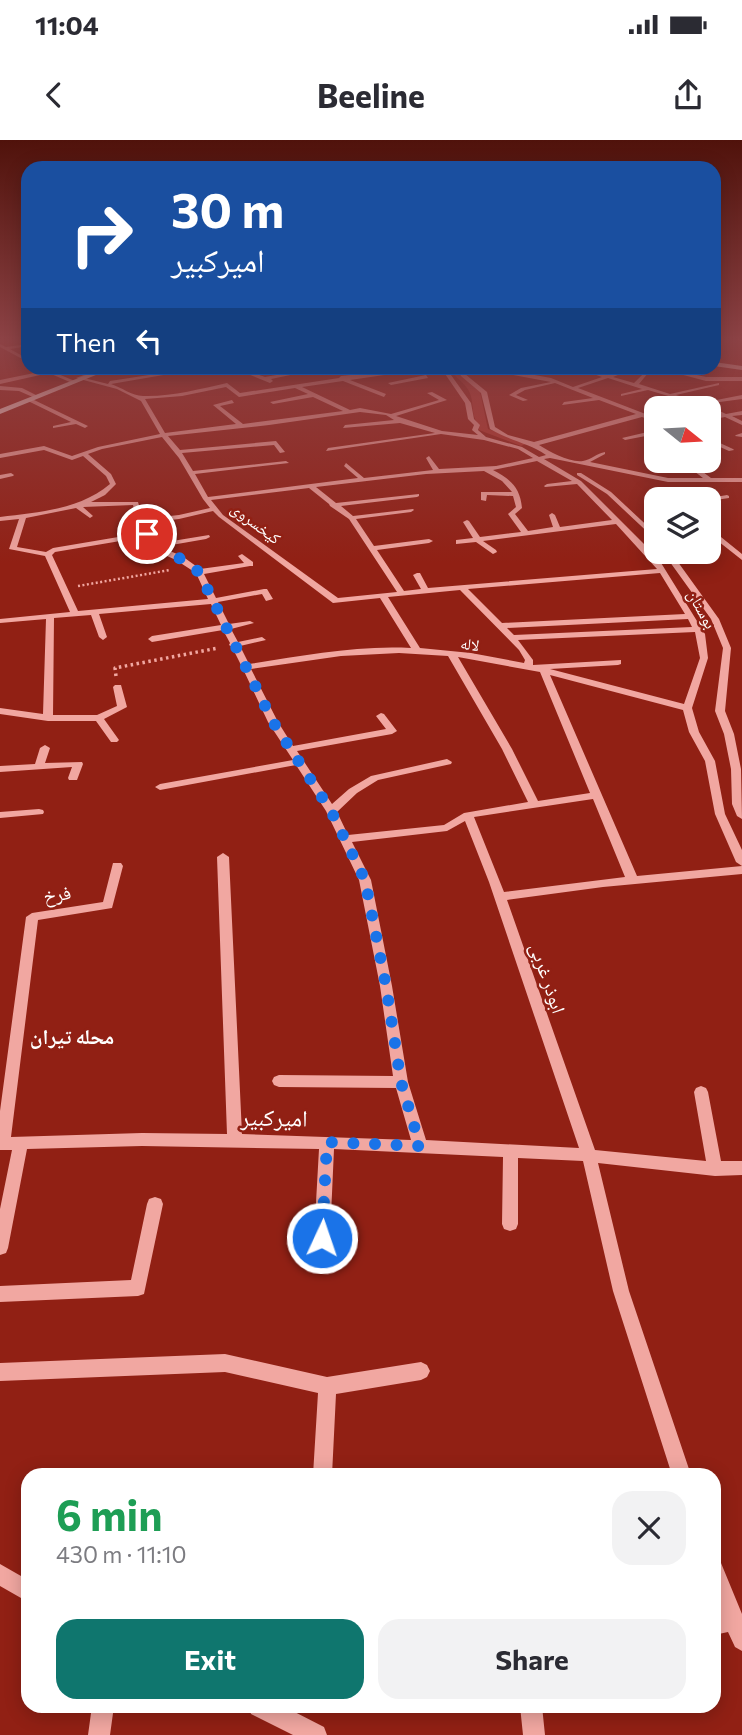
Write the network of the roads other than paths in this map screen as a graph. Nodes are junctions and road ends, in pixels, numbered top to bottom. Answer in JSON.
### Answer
{"nodes":[{"id":1,"x":61,"y":413,"type":"edge"},
{"id":2,"x":151,"y":413,"type":"edge"},
{"id":3,"x":227,"y":413,"type":"edge"},
{"id":4,"x":338,"y":413,"type":"edge"},
{"id":5,"x":381,"y":413,"type":"edge"},
{"id":6,"x":400,"y":413,"type":"edge"},
{"id":7,"x":470,"y":413,"type":"edge"},
{"id":8,"x":489,"y":413,"type":"edge"},
{"id":9,"x":637,"y":413,"type":"edge"},
{"id":10,"x":733,"y":413,"type":"edge"},
{"id":11,"x":721,"y":414,"type":"edge"},
{"id":12,"x":642,"y":415,"type":"joint"},
{"id":13,"x":724,"y":415,"type":"junction"},
{"id":14,"x":391,"y":416,"type":"junction"},
{"id":15,"x":721,"y":416,"type":"edge"},
{"id":16,"x":400,"y":421,"type":"junction"},
{"id":17,"x":77,"y":422,"type":"junction"},
{"id":18,"x":742,"y":423,"type":"edge"},
{"id":19,"x":241,"y":425,"type":"junction"},
{"id":20,"x":85,"y":426,"type":"dead end"},
{"id":21,"x":55,"y":427,"type":"dead end"},
{"id":22,"x":345,"y":428,"type":"dead end"},
{"id":23,"x":442,"y":433,"type":"junction"},
{"id":24,"x":644,"y":434,"type":"edge"},
{"id":25,"x":165,"y":436,"type":"junction"},
{"id":26,"x":484,"y":438,"type":"junction"},
{"id":27,"x":625,"y":438,"type":"dead end"},
{"id":28,"x":534,"y":444,"type":"junction"},
{"id":29,"x":721,"y":445,"type":"edge"},
{"id":30,"x":520,"y":449,"type":"junction"},
{"id":31,"x":328,"y":450,"type":"dead end"},
{"id":32,"x":732,"y":450,"type":"dead end"},
{"id":33,"x":178,"y":452,"type":"junction"},
{"id":34,"x":282,"y":452,"type":"dead end"},
{"id":35,"x":83,"y":453,"type":"junction"},
{"id":36,"x":603,"y":453,"type":"dead end"},
{"id":37,"x":0,"y":456,"type":"edge"},
{"id":38,"x":550,"y":456,"type":"junction"},
{"id":39,"x":429,"y":458,"type":"dead end"},
{"id":40,"x":539,"y":460,"type":"junction"},
{"id":41,"x":286,"y":463,"type":"dead end"},
{"id":42,"x":584,"y":463,"type":"junction"},
{"id":43,"x":346,"y":465,"type":"dead end"},
{"id":44,"x":486,"y":469,"type":"junction"},
{"id":45,"x":436,"y":471,"type":"junction"},
{"id":46,"x":450,"y":471,"type":"junction"},
{"id":47,"x":191,"y":473,"type":"junction"},
{"id":48,"x":700,"y":473,"type":"edge"},
{"id":49,"x":11,"y":475,"type":"dead end"},
{"id":50,"x":0,"y":477,"type":"edge"},
{"id":51,"x":362,"y":479,"type":"junction"},
{"id":52,"x":742,"y":480,"type":"edge"},
{"id":53,"x":579,"y":481,"type":"junction"},
{"id":54,"x":694,"y":481,"type":"junction"},
{"id":55,"x":711,"y":481,"type":"junction"},
{"id":56,"x":450,"y":483,"type":"dead end"},
{"id":57,"x":547,"y":486,"type":"dead end"},
{"id":58,"x":311,"y":487,"type":"junction"},
{"id":59,"x":696,"y":487,"type":"edge"},
{"id":60,"x":518,"y":494,"type":"junction"},
{"id":61,"x":417,"y":495,"type":"dead end"},
{"id":62,"x":727,"y":497,"type":"dead end"},
{"id":63,"x":721,"y":498,"type":"edge"},
{"id":64,"x":206,"y":499,"type":"junction"},
{"id":65,"x":484,"y":500,"type":"dead end"},
{"id":66,"x":76,"y":505,"type":"junction"},
{"id":67,"x":332,"y":505,"type":"junction"},
{"id":68,"x":215,"y":509,"type":"junction"},
{"id":69,"x":411,"y":510,"type":"dead end"},
{"id":70,"x":552,"y":515,"type":"dead end"},
{"id":71,"x":23,"y":516,"type":"junction"},
{"id":72,"x":90,"y":516,"type":"dead end"},
{"id":73,"x":352,"y":518,"type":"junction"},
{"id":74,"x":0,"y":519,"type":"edge"},
{"id":75,"x":140,"y":521,"type":"junction"},
{"id":76,"x":619,"y":521,"type":"junction"},
{"id":77,"x":467,"y":522,"type":"dead end"},
{"id":78,"x":644,"y":527,"type":"edge"},
{"id":79,"x":558,"y":530,"type":"junction"},
{"id":80,"x":147,"y":534,"type":"junction"},
{"id":81,"x":527,"y":534,"type":"junction"},
{"id":82,"x":206,"y":537,"type":"dead end"},
{"id":83,"x":429,"y":541,"type":"dead end"},
{"id":84,"x":479,"y":541,"type":"junction"},
{"id":85,"x":721,"y":541,"type":"edge"},
{"id":86,"x":459,"y":542,"type":"dead end"},
{"id":87,"x":152,"y":546,"type":"junction"},
{"id":88,"x":373,"y":548,"type":"junction"},
{"id":89,"x":742,"y":550,"type":"edge"},
{"id":90,"x":733,"y":551,"type":"junction"},
{"id":91,"x":493,"y":552,"type":"dead end"},
{"id":92,"x":48,"y":554,"type":"junction"},
{"id":93,"x":242,"y":556,"type":"dead end"},
{"id":94,"x":742,"y":558,"type":"edge"},
{"id":95,"x":675,"y":564,"type":"edge"},
{"id":96,"x":195,"y":569,"type":"junction"},
{"id":97,"x":662,"y":571,"type":"junction"},
{"id":98,"x":417,"y":575,"type":"dead end"},
{"id":99,"x":568,"y":579,"type":"junction"},
{"id":100,"x":461,"y":587,"type":"junction"},
{"id":101,"x":573,"y":588,"type":"dead end"},
{"id":102,"x":426,"y":590,"type":"junction"},
{"id":103,"x":402,"y":593,"type":"junction"},
{"id":104,"x":383,"y":596,"type":"junction"},
{"id":105,"x":270,"y":599,"type":"dead end"},
{"id":106,"x":212,"y":601,"type":"junction"},
{"id":107,"x":94,"y":613,"type":"junction"},
{"id":108,"x":75,"y":614,"type":"junction"},
{"id":109,"x":689,"y":616,"type":"junction"},
{"id":110,"x":50,"y":617,"type":"junction"},
{"id":111,"x":0,"y":621,"type":"edge"},
{"id":112,"x":250,"y":623,"type":"dead end"},
{"id":113,"x":500,"y":626,"type":"junction"},
{"id":114,"x":225,"y":629,"type":"junction"},
{"id":115,"x":698,"y":629,"type":"junction"},
{"id":116,"x":103,"y":637,"type":"dead end"},
{"id":117,"x":512,"y":638,"type":"junction"},
{"id":118,"x":152,"y":639,"type":"dead end"},
{"id":119,"x":262,"y":640,"type":"dead end"},
{"id":120,"x":233,"y":645,"type":"junction"},
{"id":121,"x":417,"y":650,"type":"junction"},
{"id":122,"x":452,"y":655,"type":"junction"},
{"id":123,"x":618,"y":662,"type":"dead end"},
{"id":124,"x":244,"y":667,"type":"junction"},
{"id":125,"x":528,"y":668,"type":"junction"},
{"id":126,"x":544,"y":671,"type":"junction"},
{"id":127,"x":118,"y":687,"type":"road end"},
{"id":128,"x":687,"y":708,"type":"junction"},
{"id":129,"x":0,"y":711,"type":"edge"},
{"id":130,"x":381,"y":716,"type":"dead end"},
{"id":131,"x":48,"y":718,"type":"junction"},
{"id":132,"x":99,"y":718,"type":"junction"},
{"id":133,"x":114,"y":740,"type":"dead end"},
{"id":134,"x":45,"y":748,"type":"dead end"},
{"id":135,"x":291,"y":750,"type":"junction"},
{"id":136,"x":299,"y":762,"type":"junction"},
{"id":137,"x":447,"y":762,"type":"dead end"},
{"id":138,"x":39,"y":767,"type":"junction"},
{"id":139,"x":0,"y":769,"type":"edge"},
{"id":140,"x":73,"y":778,"type":"dead end"},
{"id":141,"x":160,"y":788,"type":"dead end"},
{"id":142,"x":596,"y":795,"type":"junction"},
{"id":143,"x":534,"y":803,"type":"junction"},
{"id":144,"x":331,"y":811,"type":"junction"},
{"id":145,"x":39,"y":812,"type":"dead end"},
{"id":146,"x":0,"y":815,"type":"edge"},
{"id":147,"x":468,"y":815,"type":"junction"},
{"id":148,"x":742,"y":816,"type":"edge"},
{"id":149,"x":344,"y":838,"type":"junction"},
{"id":150,"x":223,"y":857,"type":"dead end"},
{"id":151,"x":742,"y":862,"type":"edge"},
{"id":152,"x":117,"y":866,"type":"dead end"},
{"id":153,"x":742,"y":870,"type":"edge"},
{"id":154,"x":632,"y":880,"type":"junction"},
{"id":155,"x":500,"y":897,"type":"junction"},
{"id":156,"x":279,"y":1081,"type":"dead end"},
{"id":157,"x":401,"y":1082,"type":"junction"},
{"id":158,"x":701,"y":1092,"type":"dead end"},
{"id":159,"x":234,"y":1139,"type":"junction"},
{"id":160,"x":327,"y":1142,"type":"junction"},
{"id":161,"x":21,"y":1143,"type":"junction"},
{"id":162,"x":1,"y":1144,"type":"edge"},
{"id":163,"x":420,"y":1146,"type":"junction"},
{"id":164,"x":511,"y":1151,"type":"junction"},
{"id":165,"x":589,"y":1155,"type":"junction"},
{"id":166,"x":742,"y":1168,"type":"edge"},
{"id":167,"x":715,"y":1169,"type":"junction"},
{"id":168,"x":155,"y":1204,"type":"dead end"},
{"id":169,"x":510,"y":1224,"type":"dead end"},
{"id":170,"x":322,"y":1238,"type":"dead end"},
{"id":171,"x":0,"y":1248,"type":"edge"},
{"id":172,"x":0,"y":1294,"type":"edge"},
{"id":173,"x":421,"y":1371,"type":"dead end"},
{"id":174,"x":0,"y":1373,"type":"edge"},
{"id":175,"x":327,"y":1386,"type":"junction"},
{"id":176,"x":323,"y":1468,"type":"edge"},
{"id":177,"x":680,"y":1468,"type":"edge"},
{"id":178,"x":0,"y":1574,"type":"edge"},
{"id":179,"x":21,"y":1588,"type":"edge"},
{"id":180,"x":724,"y":1622,"type":"edge"},
{"id":181,"x":742,"y":1640,"type":"edge"},
{"id":182,"x":102,"y":1713,"type":"edge"},
{"id":183,"x":273,"y":1713,"type":"edge"},
{"id":184,"x":532,"y":1713,"type":"edge"},
{"id":185,"x":99,"y":1735,"type":"edge"},
{"id":186,"x":316,"y":1735,"type":"edge"},
{"id":187,"x":534,"y":1735,"type":"edge"}],
"edges":[{"from":1,"to":17,"type":"street"},
{"from":2,"to":25,"type":"street","name":"کیخسروی"},
{"from":3,"to":19,"type":"street"},
{"from":4,"to":19,"type":"street"},
{"from":5,"to":14,"type":"street"},
{"from":6,"to":14,"type":"street"},
{"from":7,"to":26,"type":"street"},
{"from":8,"to":28,"type":"street"},
{"from":9,"to":12,"type":"street"},
{"from":10,"to":13,"type":"street"},
{"from":11,"to":13,"type":"street"},
{"from":12,"to":28,"type":"street"},
{"from":13,"to":15,"type":"street"},
{"from":13,"to":18,"type":"street"},
{"from":14,"to":16,"type":"street"},
{"from":16,"to":22,"type":"street"},
{"from":16,"to":23,"type":"street"},
{"from":17,"to":20,"type":"street"},
{"from":17,"to":21,"type":"street"},
{"from":19,"to":25,"type":"street"},
{"from":23,"to":26,"type":"street","name":"بوستان"},
{"from":23,"to":31,"type":"street"},
{"from":24,"to":27,"type":"street"},
{"from":25,"to":33,"type":"street","name":"کیخسروی"},
{"from":25,"to":35,"type":"street"},
{"from":26,"to":30,"type":"street","name":"بوستان"},
{"from":28,"to":30,"type":"street"},
{"from":28,"to":38,"type":"street"},
{"from":29,"to":32,"type":"street"},
{"from":30,"to":40,"type":"street","name":"بوستان"},
{"from":33,"to":34,"type":"street"},
{"from":33,"to":47,"type":"street","name":"کیخسروی"},
{"from":35,"to":37,"type":"street"},
{"from":35,"to":66,"type":"street"},
{"from":36,"to":42,"type":"street"},
{"from":38,"to":40,"type":"street"},
{"from":38,"to":42,"type":"street"},
{"from":38,"to":78,"type":"street"},
{"from":39,"to":45,"type":"street"},
{"from":40,"to":44,"type":"street"},
{"from":40,"to":53,"type":"street","name":"بوستان"},
{"from":41,"to":47,"type":"street"},
{"from":42,"to":54,"type":"street"},
{"from":43,"to":51,"type":"street"},
{"from":44,"to":46,"type":"street"},
{"from":44,"to":60,"type":"street"},
{"from":45,"to":46,"type":"street"},
{"from":45,"to":51,"type":"street"},
{"from":46,"to":56,"type":"street"},
{"from":47,"to":64,"type":"street","name":"کیخسروی"},
{"from":48,"to":55,"type":"street"},
{"from":49,"to":50,"type":"street"},
{"from":51,"to":58,"type":"street"},
{"from":52,"to":55,"type":"street"},
{"from":53,"to":57,"type":"street"},
{"from":53,"to":76,"type":"street","name":"بوستان"},
{"from":54,"to":55,"type":"street"},
{"from":54,"to":59,"type":"street"},
{"from":58,"to":64,"type":"street"},
{"from":58,"to":67,"type":"street"},
{"from":60,"to":65,"type":"street"},
{"from":60,"to":81,"type":"street"},
{"from":61,"to":67,"type":"street"},
{"from":62,"to":63,"type":"street"},
{"from":64,"to":68,"type":"street","name":"کیخسروی"},
{"from":66,"to":71,"type":"street"},
{"from":66,"to":72,"type":"street"},
{"from":66,"to":75,"type":"street"},
{"from":67,"to":73,"type":"street"},
{"from":68,"to":75,"type":"street"},
{"from":68,"to":104,"type":"street","name":"کیخسروی"},
{"from":69,"to":73,"type":"street"},
{"from":70,"to":79,"type":"street"},
{"from":71,"to":74,"type":"street"},
{"from":71,"to":92,"type":"street"},
{"from":73,"to":88,"type":"street"},
{"from":75,"to":80,"type":"street"},
{"from":76,"to":79,"type":"street"},
{"from":76,"to":97,"type":"street","name":"بوستان"},
{"from":77,"to":84,"type":"street"},
{"from":79,"to":81,"type":"street"},
{"from":80,"to":87,"type":"street"},
{"from":80,"to":92,"type":"street"},
{"from":81,"to":84,"type":"street"},
{"from":82,"to":87,"type":"street"},
{"from":83,"to":88,"type":"street"},
{"from":84,"to":86,"type":"street"},
{"from":84,"to":91,"type":"street"},
{"from":85,"to":90,"type":"street"},
{"from":87,"to":96,"type":"street"},
{"from":88,"to":103,"type":"street"},
{"from":89,"to":90,"type":"street"},
{"from":90,"to":94,"type":"street"},
{"from":92,"to":108,"type":"street"},
{"from":93,"to":96,"type":"street"},
{"from":95,"to":148,"type":"street","name":"بوستان"},
{"from":96,"to":106,"type":"street"},
{"from":97,"to":99,"type":"street"},
{"from":97,"to":109,"type":"street","name":"بوستان"},
{"from":98,"to":102,"type":"street"},
{"from":99,"to":100,"type":"street"},
{"from":99,"to":101,"type":"street"},
{"from":100,"to":102,"type":"street"},
{"from":100,"to":113,"type":"street"},
{"from":102,"to":103,"type":"street"},
{"from":103,"to":104,"type":"street"},
{"from":104,"to":121,"type":"street"},
{"from":105,"to":106,"type":"street"},
{"from":106,"to":107,"type":"street"},
{"from":106,"to":114,"type":"street"},
{"from":107,"to":108,"type":"street"},
{"from":107,"to":116,"type":"street"},
{"from":108,"to":110,"type":"street"},
{"from":109,"to":113,"type":"street"},
{"from":109,"to":115,"type":"street","name":"بوستان"},
{"from":110,"to":111,"type":"street"},
{"from":110,"to":131,"type":"street"},
{"from":112,"to":114,"type":"street"},
{"from":113,"to":117,"type":"street"},
{"from":114,"to":118,"type":"street"},
{"from":114,"to":120,"type":"street"},
{"from":115,"to":117,"type":"street"},
{"from":115,"to":128,"type":"street","name":"بوستان"},
{"from":117,"to":125,"type":"street"},
{"from":119,"to":120,"type":"street"},
{"from":120,"to":124,"type":"street"},
{"from":121,"to":122,"type":"street","name":"لاله"},
{"from":121,"to":124,"type":"street","name":"لاله"},
{"from":122,"to":125,"type":"street","name":"لاله"},
{"from":122,"to":143,"type":"street"},
{"from":123,"to":125,"type":"street"},
{"from":124,"to":135,"type":"street"},
{"from":125,"to":126,"type":"street","name":"لاله"},
{"from":126,"to":128,"type":"street","name":"لاله"},
{"from":126,"to":142,"type":"street"},
{"from":127,"to":132,"type":"street"},
{"from":128,"to":151,"type":"street"},
{"from":129,"to":131,"type":"street"},
{"from":130,"to":135,"type":"street"},
{"from":131,"to":132,"type":"street"},
{"from":132,"to":133,"type":"street"},
{"from":134,"to":138,"type":"street"},
{"from":135,"to":136,"type":"street"},
{"from":136,"to":141,"type":"street"},
{"from":136,"to":144,"type":"street"},
{"from":137,"to":144,"type":"street"},
{"from":138,"to":139,"type":"street"},
{"from":138,"to":140,"type":"street"},
{"from":142,"to":143,"type":"street"},
{"from":142,"to":154,"type":"street"},
{"from":143,"to":147,"type":"street"},
{"from":144,"to":149,"type":"street"},
{"from":145,"to":146,"type":"street"},
{"from":147,"to":149,"type":"street"},
{"from":147,"to":155,"type":"street","name":"ابوذر غربی"},
{"from":149,"to":157,"type":"street"},
{"from":150,"to":159,"type":"street"},
{"from":152,"to":162,"type":"street","name":"فرخ"},
{"from":153,"to":154,"type":"street"},
{"from":154,"to":155,"type":"street"},
{"from":155,"to":165,"type":"street","name":"ابوذر غربی"},
{"from":156,"to":157,"type":"street"},
{"from":157,"to":163,"type":"street"},
{"from":158,"to":167,"type":"street"},
{"from":159,"to":160,"type":"street","name":"امیرکبیر"},
{"from":159,"to":161,"type":"street","name":"امیرکبیر"},
{"from":160,"to":163,"type":"street","name":"امیرکبیر"},
{"from":160,"to":170,"type":"street"},
{"from":161,"to":162,"type":"street","name":"امیرکبیر"},
{"from":161,"to":171,"type":"street"},
{"from":163,"to":164,"type":"street","name":"امیرکبیر"},
{"from":164,"to":165,"type":"street","name":"امیرکبیر"},
{"from":164,"to":169,"type":"street"},
{"from":165,"to":167,"type":"street","name":"امیرکبیر"},
{"from":165,"to":177,"type":"street","name":"ابوذر غربی"},
{"from":166,"to":167,"type":"street","name":"امیرکبیر"},
{"from":168,"to":172,"type":"street"},
{"from":173,"to":175,"type":"street"},
{"from":174,"to":175,"type":"street"},
{"from":175,"to":176,"type":"street"},
{"from":178,"to":179,"type":"street"},
{"from":180,"to":181,"type":"street"},
{"from":182,"to":185,"type":"street"},
{"from":183,"to":186,"type":"street"},
{"from":184,"to":187,"type":"street"}]}
